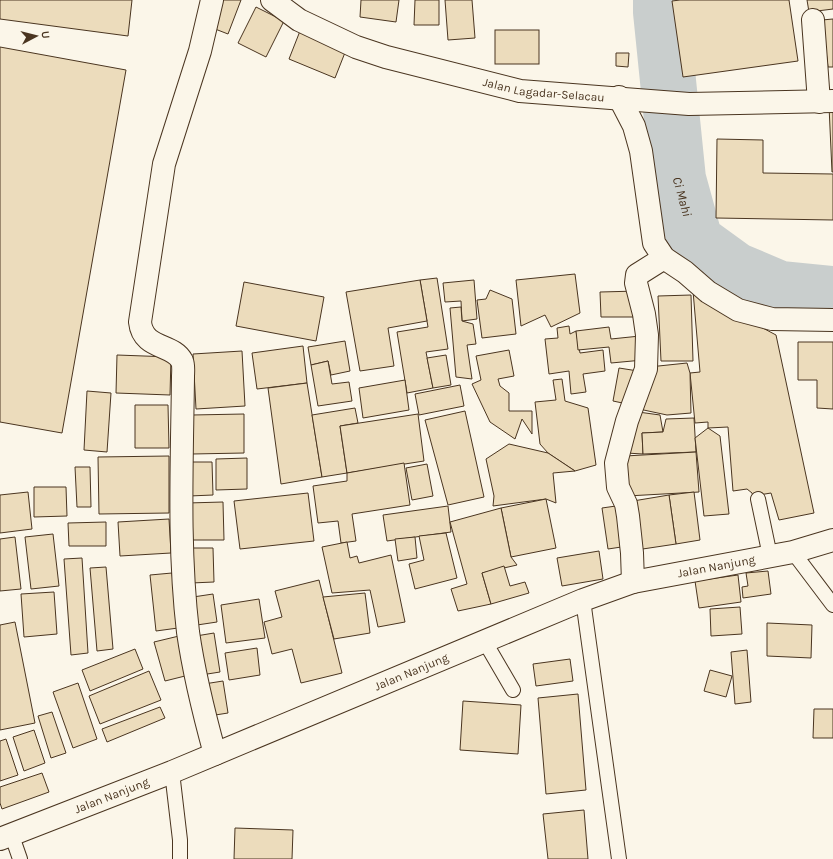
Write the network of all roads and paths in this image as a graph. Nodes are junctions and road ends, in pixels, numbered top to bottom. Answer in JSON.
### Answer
{"nodes":[{"id":1,"x":212,"y":0,"type":"edge"},
{"id":2,"x":272,"y":0,"type":"edge"},
{"id":3,"x":813,"y":20,"type":"dead end"},
{"id":4,"x":619,"y":97,"type":"junction"},
{"id":5,"x":826,"y":102,"type":"edge"},
{"id":6,"x":664,"y":258,"type":"junction"},
{"id":7,"x":833,"y":320,"type":"edge"},
{"id":8,"x":758,"y":499,"type":"dead end"},
{"id":9,"x":833,"y":540,"type":"edge"},
{"id":10,"x":793,"y":552,"type":"junction"},
{"id":11,"x":770,"y":556,"type":"junction"},
{"id":12,"x":633,"y":582,"type":"junction"},
{"id":13,"x":583,"y":600,"type":"junction"},
{"id":14,"x":833,"y":605,"type":"edge"},
{"id":15,"x":485,"y":642,"type":"junction"},
{"id":16,"x":513,"y":690,"type":"dead end"},
{"id":17,"x":215,"y":754,"type":"junction"},
{"id":18,"x":172,"y":772,"type":"junction"},
{"id":19,"x":6,"y":837,"type":"edge"},
{"id":20,"x":20,"y":859,"type":"edge"},
{"id":21,"x":180,"y":859,"type":"edge"},
{"id":22,"x":620,"y":859,"type":"edge"}],
"edges":[{"from":1,"to":17,"type":"street"},
{"from":2,"to":4,"type":"street","name":"Jalan Lagadar-Selacau"},
{"from":3,"to":5,"type":"street"},
{"from":4,"to":5,"type":"street","name":"Jalan Lagadar-Selacau"},
{"from":4,"to":6,"type":"street"},
{"from":6,"to":7,"type":"street"},
{"from":6,"to":12,"type":"street"},
{"from":8,"to":11,"type":"lane"},
{"from":9,"to":10,"type":"street","name":"Jalan Nanjung"},
{"from":10,"to":11,"type":"street","name":"Jalan Nanjung"},
{"from":10,"to":14,"type":"lane"},
{"from":11,"to":12,"type":"street","name":"Jalan Nanjung"},
{"from":12,"to":13,"type":"street","name":"Jalan Nanjung"},
{"from":13,"to":15,"type":"street","name":"Jalan Nanjung"},
{"from":13,"to":22,"type":"lane"},
{"from":15,"to":16,"type":"lane"},
{"from":15,"to":17,"type":"street","name":"Jalan Nanjung"},
{"from":17,"to":18,"type":"street","name":"Jalan Nanjung"},
{"from":18,"to":19,"type":"street","name":"Jalan Nanjung"},
{"from":18,"to":21,"type":"lane"},
{"from":19,"to":20,"type":"lane"}]}
